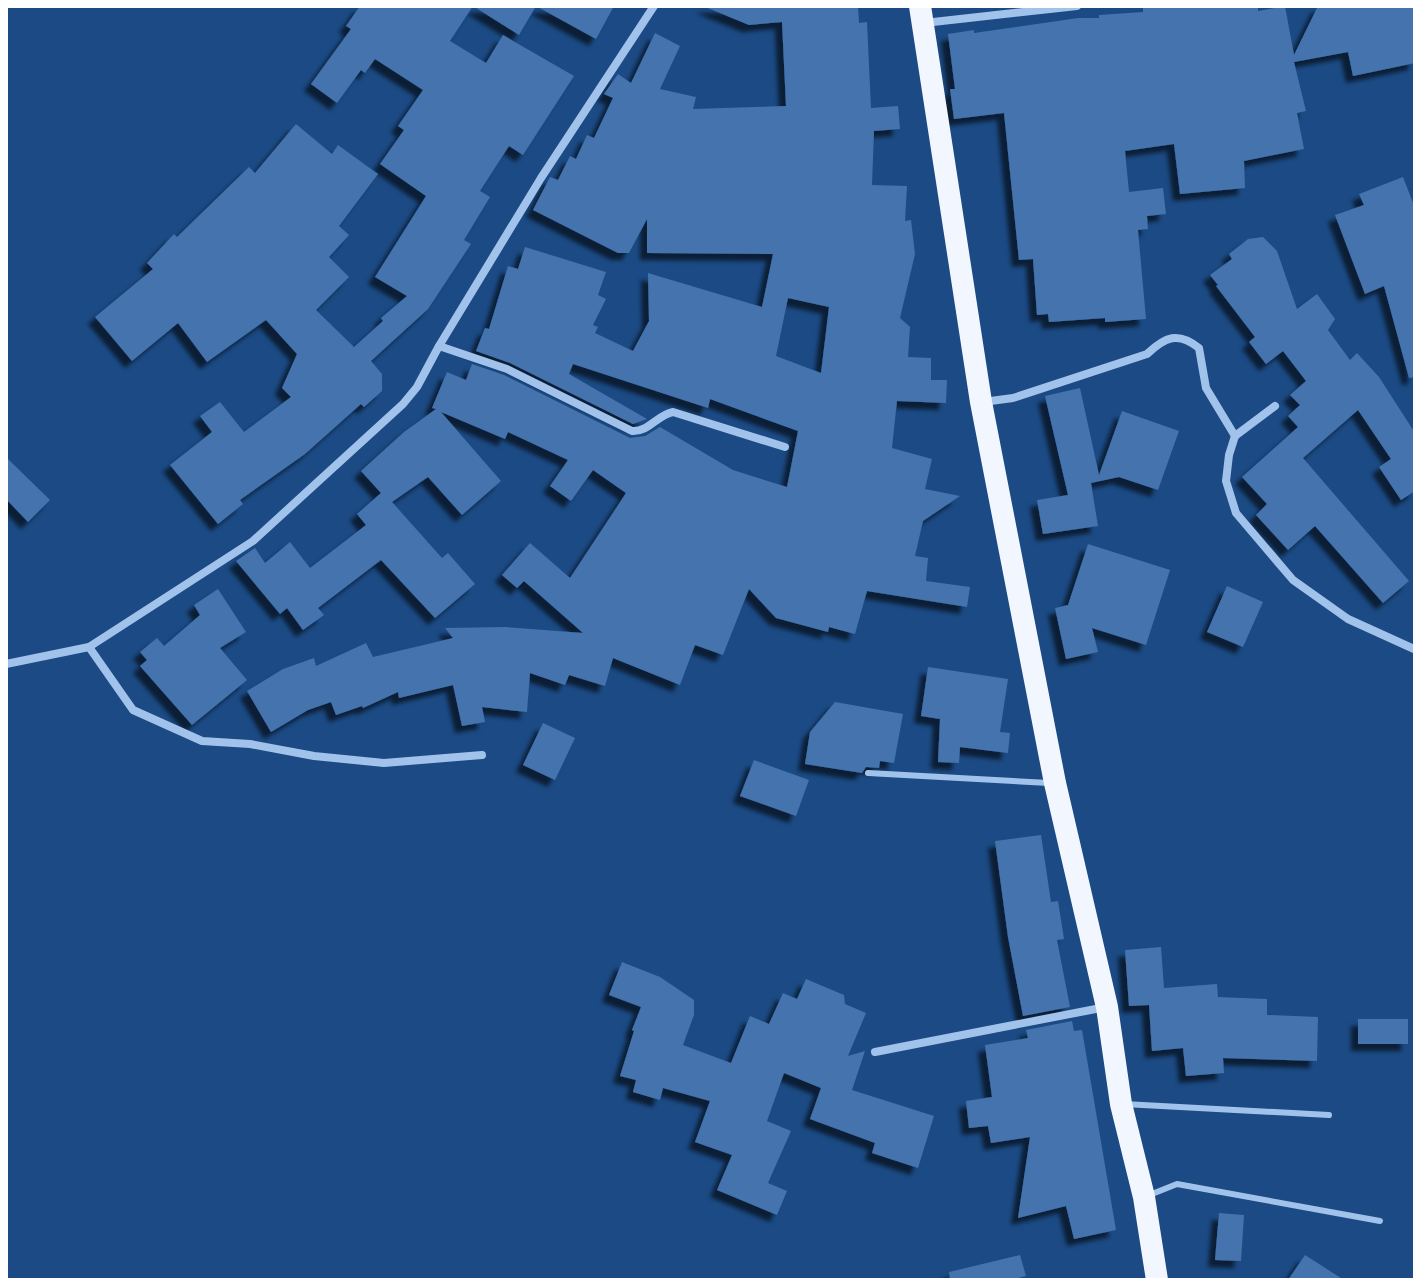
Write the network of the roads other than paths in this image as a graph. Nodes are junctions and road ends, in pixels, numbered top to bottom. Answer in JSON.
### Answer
{"nodes":[{"id":1,"x":654,"y":6,"type":"edge"},
{"id":2,"x":1077,"y":6,"type":"edge"},
{"id":3,"x":921,"y":15,"type":"edge"},
{"id":4,"x":439,"y":346,"type":"junction"},
{"id":5,"x":981,"y":402,"type":"junction"},
{"id":6,"x":1275,"y":406,"type":"dead end"},
{"id":7,"x":1235,"y":436,"type":"junction"},
{"id":8,"x":785,"y":447,"type":"dead end"},
{"id":9,"x":89,"y":647,"type":"junction"},
{"id":10,"x":1414,"y":649,"type":"edge"},
{"id":11,"x":6,"y":664,"type":"edge"},
{"id":12,"x":482,"y":755,"type":"dead end"},
{"id":13,"x":868,"y":773,"type":"dead end"},
{"id":14,"x":1055,"y":783,"type":"junction"},
{"id":15,"x":1107,"y":1007,"type":"junction"},
{"id":16,"x":875,"y":1052,"type":"dead end"},
{"id":17,"x":1121,"y":1104,"type":"junction"},
{"id":18,"x":1329,"y":1115,"type":"dead end"},
{"id":19,"x":1144,"y":1197,"type":"junction"},
{"id":20,"x":1380,"y":1221,"type":"dead end"},
{"id":21,"x":1157,"y":1280,"type":"edge"}],
"edges":[{"from":1,"to":4,"type":"street"},
{"from":2,"to":3,"type":"street"},
{"from":3,"to":5,"type":"highway"},
{"from":4,"to":8,"type":"street"},
{"from":4,"to":9,"type":"street"},
{"from":5,"to":7,"type":"street"},
{"from":5,"to":14,"type":"highway"},
{"from":6,"to":7,"type":"street"},
{"from":7,"to":10,"type":"street"},
{"from":9,"to":11,"type":"street"},
{"from":9,"to":12,"type":"street"},
{"from":13,"to":14,"type":"lane"},
{"from":14,"to":15,"type":"highway"},
{"from":15,"to":16,"type":"street"},
{"from":15,"to":17,"type":"highway"},
{"from":17,"to":18,"type":"lane"},
{"from":17,"to":19,"type":"highway"},
{"from":19,"to":20,"type":"lane"},
{"from":19,"to":21,"type":"highway"}]}
